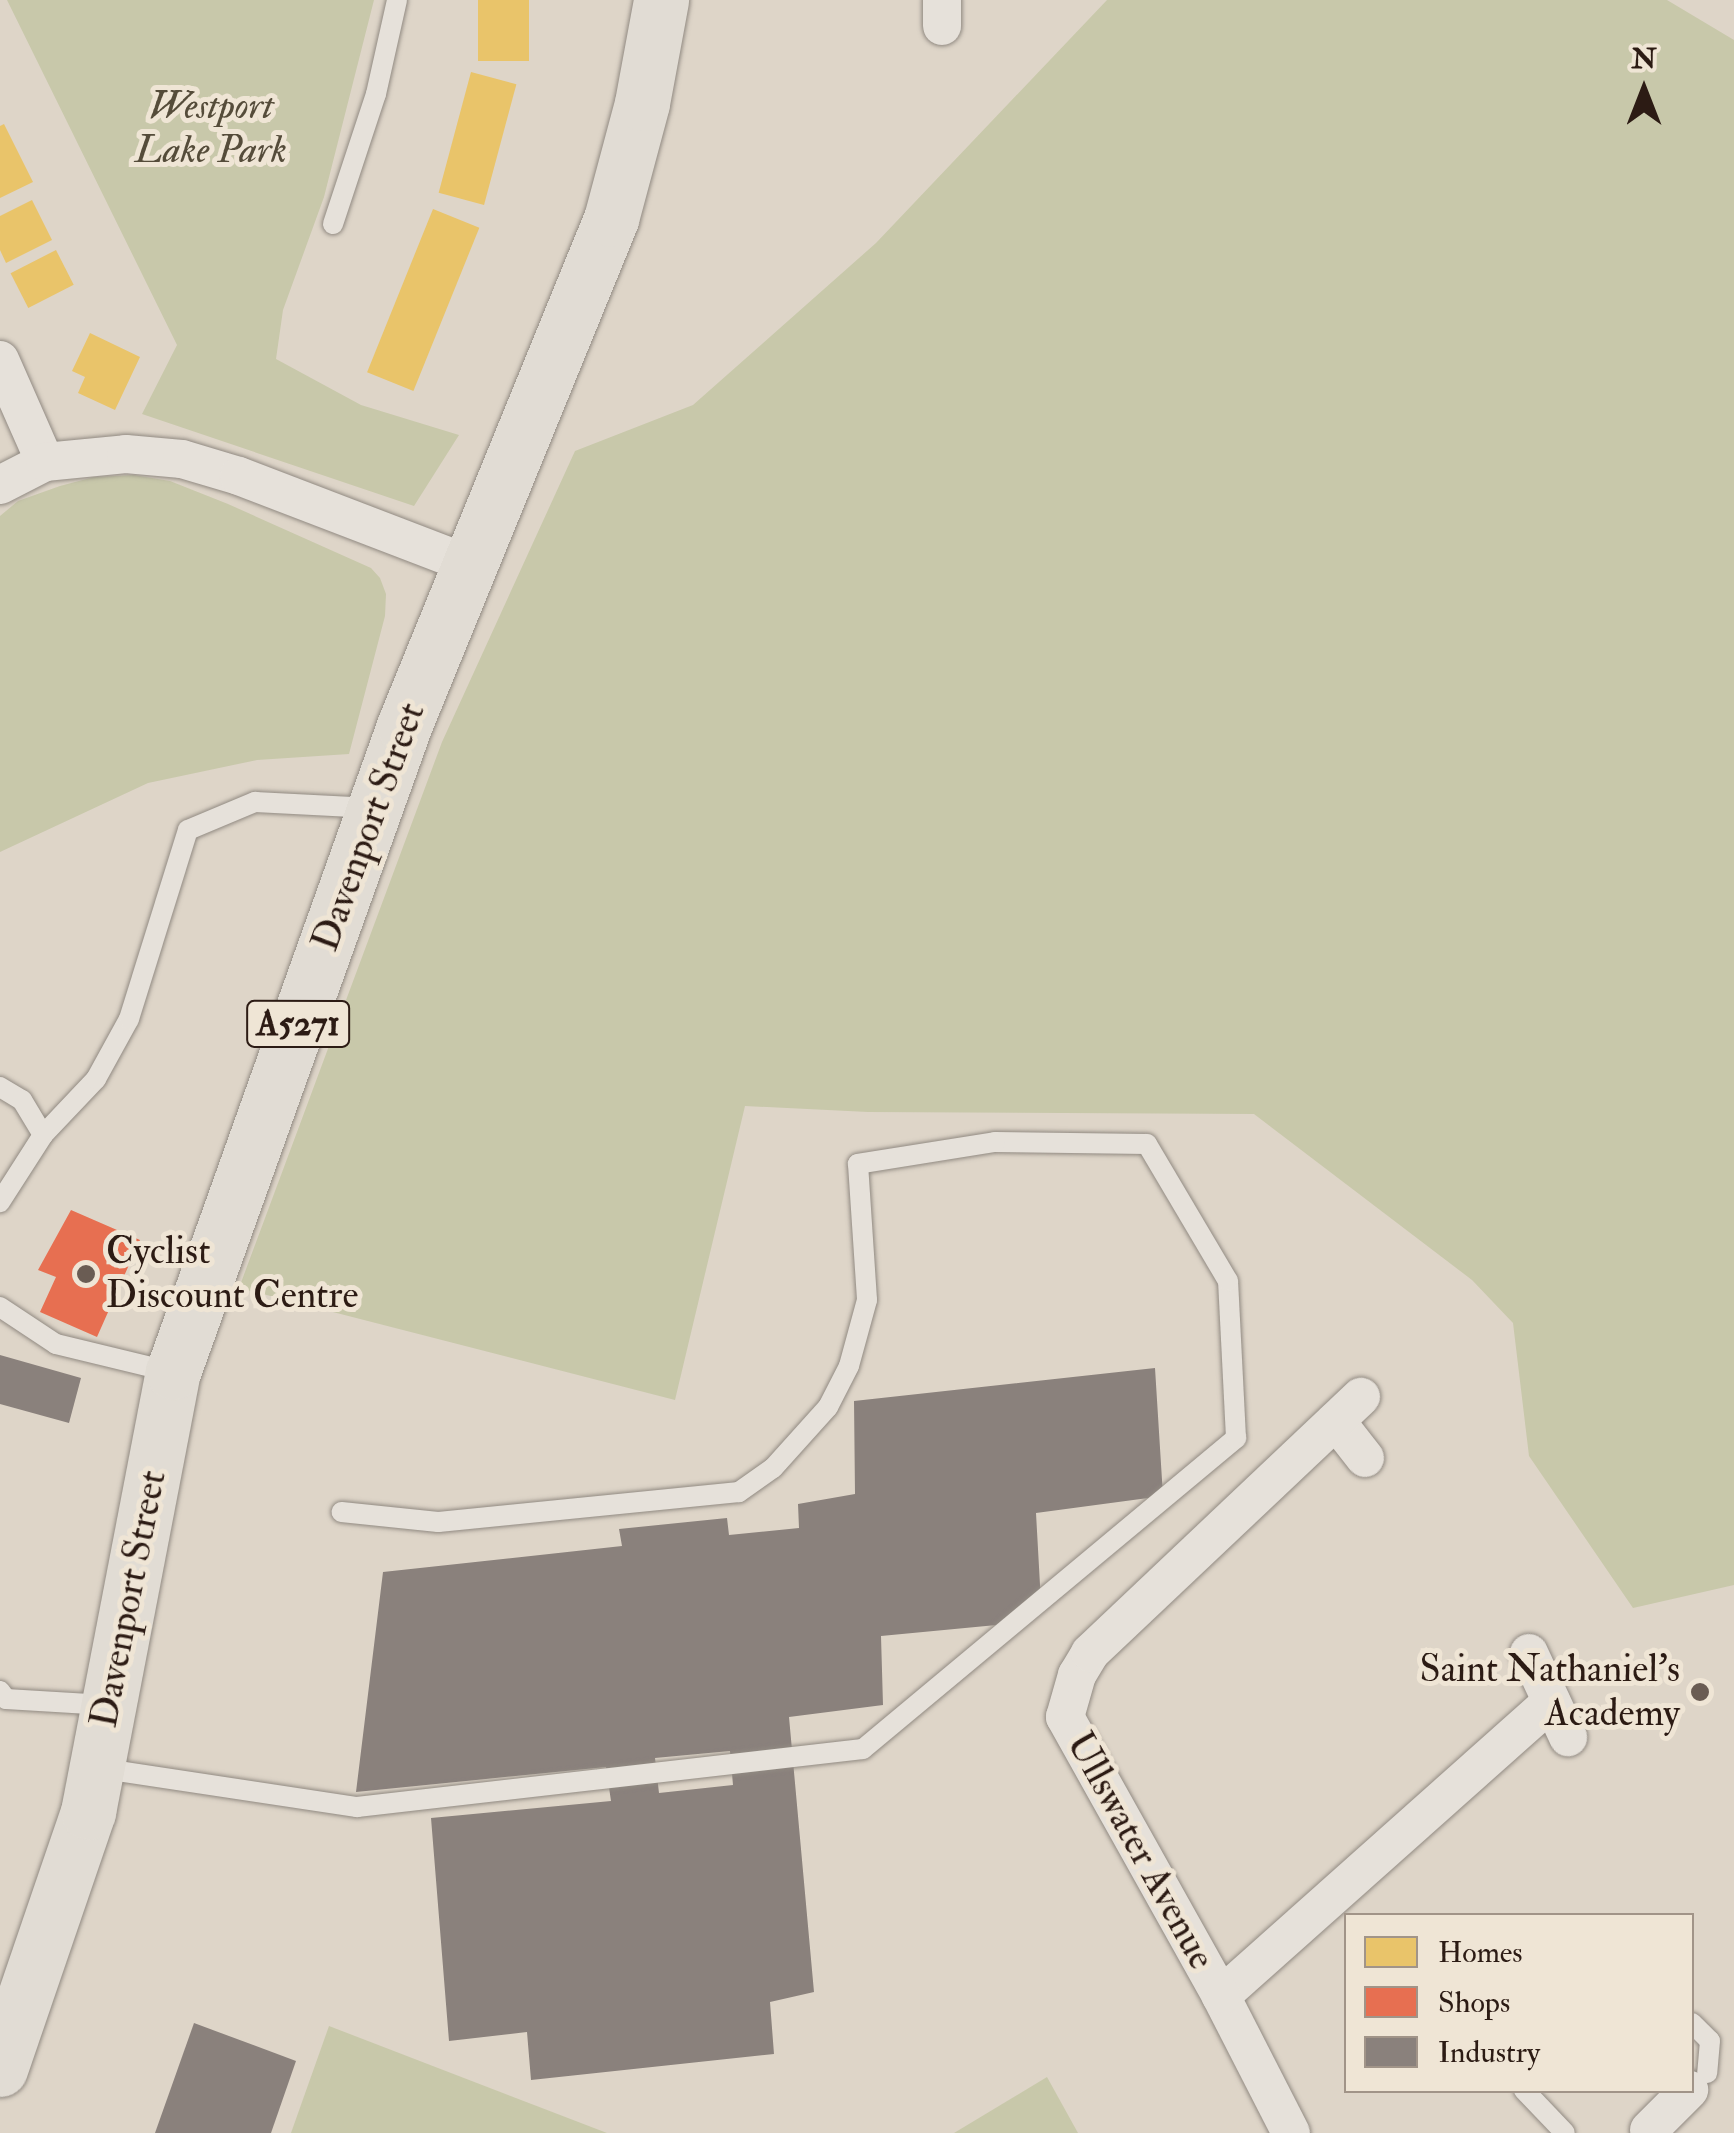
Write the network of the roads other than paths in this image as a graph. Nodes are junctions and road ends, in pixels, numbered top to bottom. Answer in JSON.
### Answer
{"nodes":[{"id":1,"x":397,"y":0,"type":"edge"},
{"id":2,"x":661,"y":0,"type":"edge"},
{"id":3,"x":333,"y":224,"type":"dead end"},
{"id":4,"x":0,"y":360,"type":"edge"},
{"id":5,"x":45,"y":462,"type":"junction"},
{"id":6,"x":0,"y":485,"type":"edge"},
{"id":7,"x":468,"y":564,"type":"junction"},
{"id":8,"x":375,"y":808,"type":"junction"},
{"id":9,"x":0,"y":1086,"type":"edge"},
{"id":10,"x":43,"y":1135,"type":"junction"},
{"id":11,"x":0,"y":1202,"type":"edge"},
{"id":12,"x":0,"y":1308,"type":"edge"},
{"id":13,"x":174,"y":1372,"type":"junction"},
{"id":14,"x":1365,"y":1458,"type":"dead end"},
{"id":15,"x":342,"y":1512,"type":"dead end"},
{"id":16,"x":1529,"y":1653,"type":"dead end"},
{"id":17,"x":0,"y":1691,"type":"edge"},
{"id":18,"x":1551,"y":1702,"type":"junction"},
{"id":19,"x":108,"y":1705,"type":"junction"},
{"id":20,"x":1568,"y":1738,"type":"dead end"},
{"id":21,"x":96,"y":1768,"type":"junction"},
{"id":22,"x":1220,"y":1996,"type":"junction"},
{"id":23,"x":1694,"y":2025,"type":"edge"},
{"id":24,"x":0,"y":2069,"type":"edge"},
{"id":25,"x":1696,"y":2084,"type":"edge"},
{"id":26,"x":1527,"y":2093,"type":"edge"},
{"id":27,"x":1687,"y":2093,"type":"edge"},
{"id":28,"x":1650,"y":2132,"type":"edge"},
{"id":29,"x":1291,"y":2133,"type":"edge"},
{"id":30,"x":1565,"y":2133,"type":"edge"}],
"edges":[{"from":1,"to":3,"type":"lane"},
{"from":2,"to":7,"type":"main road","name":"Davenport Street","number":"A5271"},
{"from":4,"to":5,"type":"street"},
{"from":5,"to":6,"type":"street"},
{"from":5,"to":7,"type":"street"},
{"from":7,"to":8,"type":"main road","name":"Davenport Street","number":"A5271"},
{"from":8,"to":10,"type":"lane"},
{"from":8,"to":13,"type":"main road","name":"Davenport Street","number":"A5271"},
{"from":9,"to":10,"type":"lane"},
{"from":10,"to":11,"type":"lane"},
{"from":12,"to":13,"type":"lane"},
{"from":13,"to":19,"type":"main road","name":"Davenport Street","number":"A5271"},
{"from":14,"to":22,"type":"street","name":"Ullswater Avenue"},
{"from":15,"to":21,"type":"lane"},
{"from":16,"to":18,"type":"street"},
{"from":17,"to":19,"type":"lane"},
{"from":18,"to":20,"type":"street"},
{"from":18,"to":22,"type":"street"},
{"from":19,"to":21,"type":"main road","name":"Davenport Street","number":"A5271"},
{"from":21,"to":24,"type":"main road","name":"Davenport Street","number":"A5271"},
{"from":22,"to":29,"type":"street","name":"Ullswater Avenue"},
{"from":23,"to":25,"type":"lane"},
{"from":26,"to":30,"type":"lane"},
{"from":27,"to":28,"type":"street"}]}
